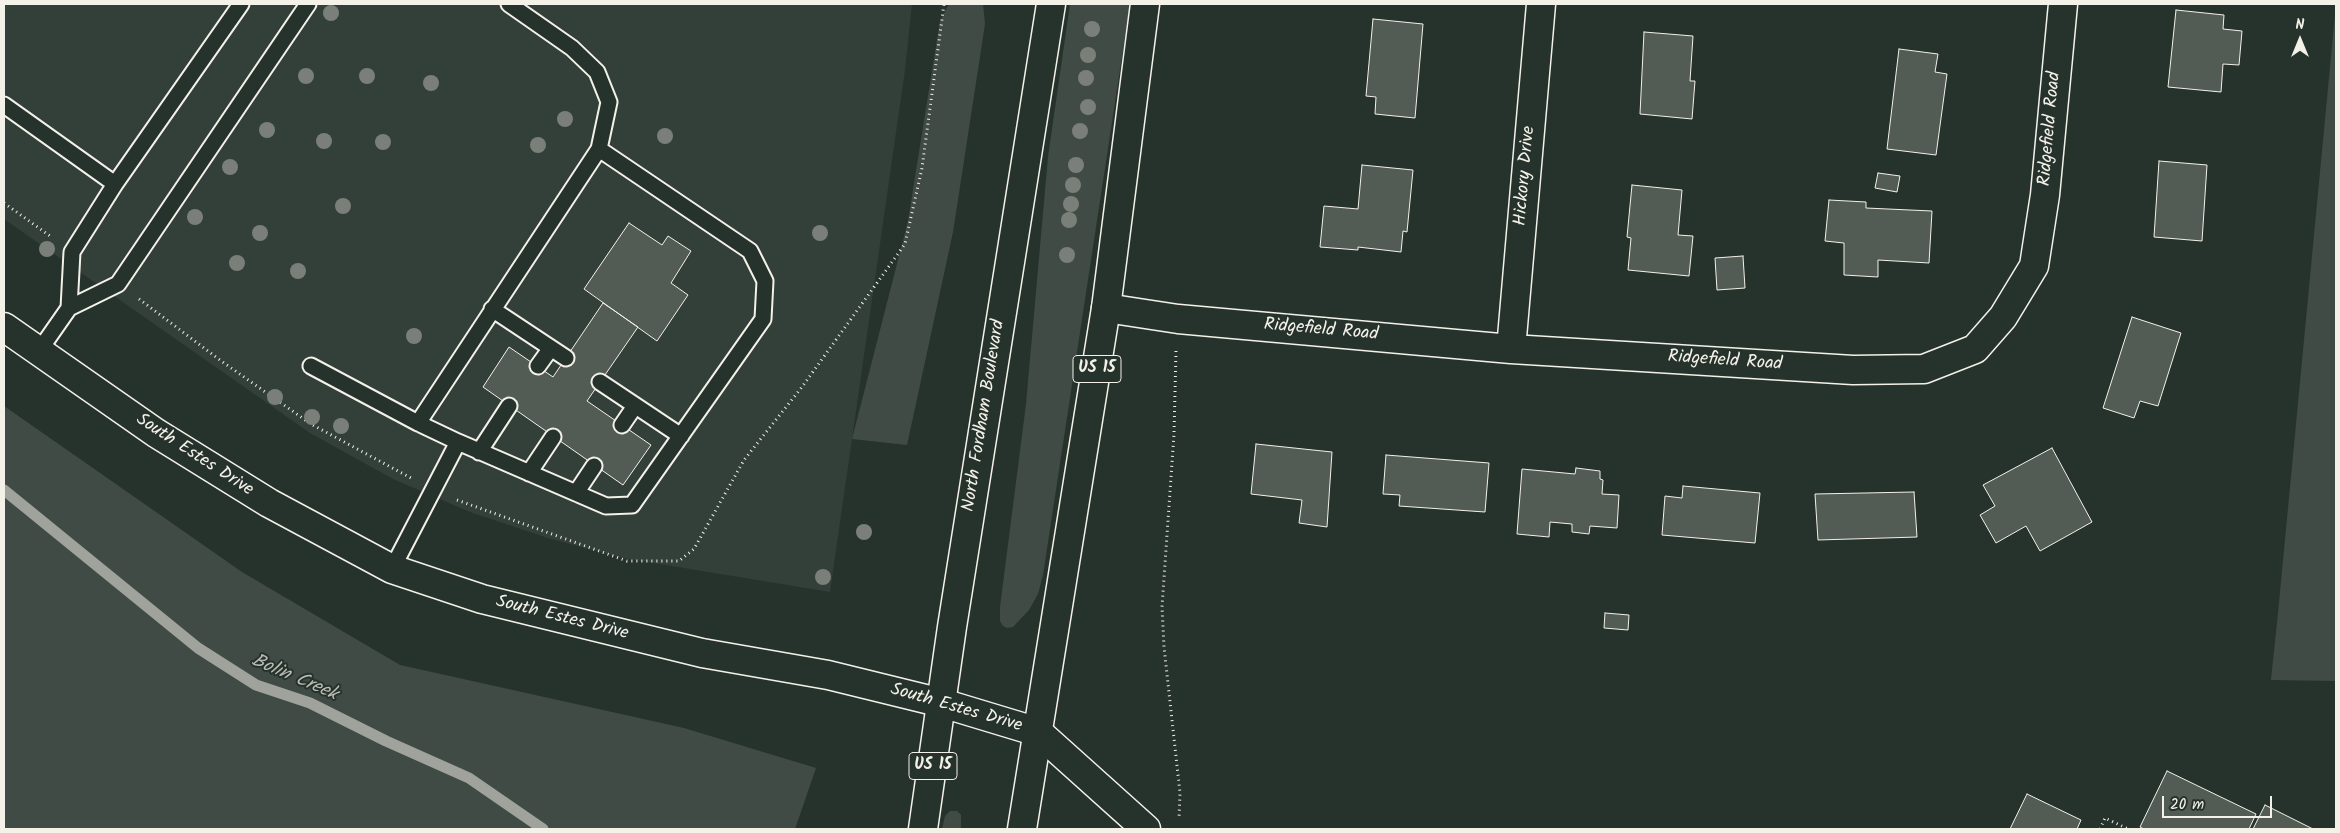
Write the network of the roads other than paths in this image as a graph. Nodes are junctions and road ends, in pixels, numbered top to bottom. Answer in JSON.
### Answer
{"nodes":[{"id":1,"x":241,"y":4,"type":"edge"},
{"id":2,"x":308,"y":4,"type":"edge"},
{"id":3,"x":509,"y":4,"type":"edge"},
{"id":4,"x":1051,"y":4,"type":"edge"},
{"id":5,"x":1145,"y":4,"type":"edge"},
{"id":6,"x":1541,"y":4,"type":"edge"},
{"id":7,"x":2063,"y":4,"type":"edge"},
{"id":8,"x":4,"y":106,"type":"edge"},
{"id":9,"x":599,"y":149,"type":"junction"},
{"id":10,"x":115,"y":184,"type":"junction"},
{"id":11,"x":69,"y":308,"type":"junction"},
{"id":12,"x":1106,"y":308,"type":"junction"},
{"id":13,"x":492,"y":309,"type":"junction"},
{"id":14,"x":4,"y":327,"type":"edge"},
{"id":15,"x":551,"y":348,"type":"junction"},
{"id":16,"x":1511,"y":349,"type":"junction"},
{"id":17,"x":39,"y":351,"type":"junction"},
{"id":18,"x":566,"y":358,"type":"dead end"},
{"id":19,"x":311,"y":366,"type":"dead end"},
{"id":20,"x":538,"y":366,"type":"dead end"},
{"id":21,"x":600,"y":382,"type":"dead end"},
{"id":22,"x":509,"y":406,"type":"dead end"},
{"id":23,"x":635,"y":406,"type":"junction"},
{"id":24,"x":418,"y":423,"type":"junction"},
{"id":25,"x":622,"y":425,"type":"dead end"},
{"id":26,"x":681,"y":436,"type":"junction"},
{"id":27,"x":553,"y":437,"type":"dead end"},
{"id":28,"x":458,"y":442,"type":"junction"},
{"id":29,"x":479,"y":452,"type":"junction"},
{"id":30,"x":594,"y":466,"type":"dead end"},
{"id":31,"x":529,"y":473,"type":"junction"},
{"id":32,"x":576,"y":493,"type":"junction"},
{"id":33,"x":392,"y":569,"type":"junction"},
{"id":34,"x":942,"y":703,"type":"junction"},
{"id":35,"x":1038,"y":732,"type":"junction"},
{"id":36,"x":923,"y":829,"type":"edge"},
{"id":37,"x":1022,"y":829,"type":"edge"},
{"id":38,"x":1146,"y":829,"type":"edge"}],
"edges":[{"from":1,"to":10,"type":"lane"},
{"from":2,"to":11,"type":"lane"},
{"from":3,"to":9,"type":"lane"},
{"from":4,"to":34,"type":"main road","name":"North Fordham Boulevard","number":"US 15"},
{"from":5,"to":12,"type":"main road","number":"US 15"},
{"from":6,"to":16,"type":"main road","name":"Hickory Drive"},
{"from":7,"to":16,"type":"main road","name":"Ridgefield Road"},
{"from":8,"to":10,"type":"lane"},
{"from":9,"to":13,"type":"lane"},
{"from":9,"to":26,"type":"lane"},
{"from":10,"to":11,"type":"lane"},
{"from":11,"to":17,"type":"lane"},
{"from":12,"to":16,"type":"main road","name":"Ridgefield Road"},
{"from":12,"to":35,"type":"main road","number":"US 15"},
{"from":13,"to":15,"type":"lane"},
{"from":13,"to":24,"type":"lane"},
{"from":14,"to":17,"type":"main road","name":"South Estes Drive"},
{"from":15,"to":18,"type":"lane"},
{"from":15,"to":20,"type":"lane"},
{"from":17,"to":33,"type":"main road","name":"South Estes Drive"},
{"from":19,"to":24,"type":"lane"},
{"from":21,"to":23,"type":"lane"},
{"from":22,"to":29,"type":"lane"},
{"from":23,"to":25,"type":"lane"},
{"from":23,"to":26,"type":"lane"},
{"from":24,"to":28,"type":"lane"},
{"from":26,"to":32,"type":"lane"},
{"from":27,"to":31,"type":"lane"},
{"from":28,"to":29,"type":"lane"},
{"from":28,"to":33,"type":"lane"},
{"from":29,"to":31,"type":"lane"},
{"from":30,"to":32,"type":"lane"},
{"from":31,"to":32,"type":"lane"},
{"from":33,"to":34,"type":"main road","name":"South Estes Drive"},
{"from":34,"to":35,"type":"main road","name":"South Estes Drive"},
{"from":34,"to":36,"type":"main road","name":"North Fordham Boulevard","number":"US 15"},
{"from":35,"to":37,"type":"main road","number":"US 15"},
{"from":35,"to":38,"type":"main road","name":"South Estes Drive"}]}
